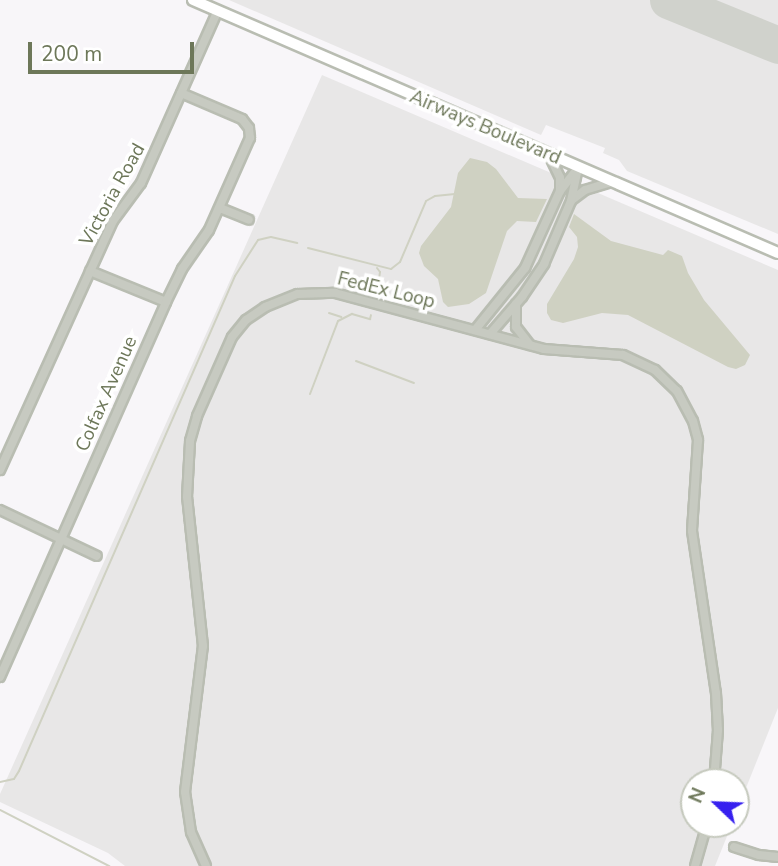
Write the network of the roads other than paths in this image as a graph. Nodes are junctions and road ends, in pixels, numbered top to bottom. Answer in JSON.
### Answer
{"nodes":[{"id":1,"x":193,"y":0,"type":"edge"},
{"id":2,"x":218,"y":10,"type":"junction"},
{"id":3,"x":181,"y":93,"type":"junction"},
{"id":4,"x":549,"y":155,"type":"junction"},
{"id":5,"x":578,"y":168,"type":"junction"},
{"id":6,"x":611,"y":182,"type":"junction"},
{"id":7,"x":560,"y":191,"type":"junction"},
{"id":8,"x":571,"y":201,"type":"junction"},
{"id":9,"x":220,"y":208,"type":"junction"},
{"id":10,"x":249,"y":220,"type":"dead end"},
{"id":11,"x":537,"y":246,"type":"junction"},
{"id":12,"x":550,"y":252,"type":"junction"},
{"id":13,"x":778,"y":253,"type":"edge"},
{"id":14,"x":90,"y":271,"type":"junction"},
{"id":15,"x":166,"y":302,"type":"junction"},
{"id":16,"x":516,"y":304,"type":"junction"},
{"id":17,"x":475,"y":330,"type":"junction"},
{"id":18,"x":490,"y":334,"type":"junction"},
{"id":19,"x":530,"y":345,"type":"junction"},
{"id":20,"x":0,"y":470,"type":"edge"},
{"id":21,"x":0,"y":510,"type":"edge"},
{"id":22,"x":59,"y":538,"type":"junction"},
{"id":23,"x":97,"y":556,"type":"dead end"},
{"id":24,"x":0,"y":677,"type":"edge"},
{"id":25,"x":715,"y":768,"type":"edge"},
{"id":26,"x":703,"y":838,"type":"edge"},
{"id":27,"x":734,"y":847,"type":"dead end"},
{"id":28,"x":778,"y":857,"type":"edge"},
{"id":29,"x":206,"y":866,"type":"edge"},
{"id":30,"x":695,"y":866,"type":"edge"}],
"edges":[{"from":1,"to":2,"type":"main road","name":"Airways Boulevard"},
{"from":2,"to":3,"type":"street","name":"Victoria Road"},
{"from":2,"to":4,"type":"main road","name":"Airways Boulevard"},
{"from":3,"to":9,"type":"street","name":"Colfax Avenue"},
{"from":3,"to":14,"type":"street","name":"Victoria Road"},
{"from":4,"to":5,"type":"main road","name":"Airways Boulevard"},
{"from":4,"to":7,"type":"street"},
{"from":5,"to":6,"type":"main road","name":"Airways Boulevard"},
{"from":5,"to":7,"type":"street"},
{"from":5,"to":8,"type":"street"},
{"from":6,"to":8,"type":"street"},
{"from":6,"to":13,"type":"main road","name":"Airways Boulevard"},
{"from":7,"to":11,"type":"street"},
{"from":8,"to":12,"type":"street"},
{"from":9,"to":10,"type":"street"},
{"from":9,"to":15,"type":"street","name":"Colfax Avenue"},
{"from":11,"to":12,"type":"street"},
{"from":11,"to":17,"type":"street"},
{"from":12,"to":16,"type":"street"},
{"from":14,"to":15,"type":"street"},
{"from":14,"to":20,"type":"street","name":"Victoria Road"},
{"from":15,"to":22,"type":"street","name":"Colfax Avenue"},
{"from":16,"to":18,"type":"street"},
{"from":16,"to":19,"type":"street"},
{"from":17,"to":18,"type":"street","name":"FedEx Loop"},
{"from":17,"to":29,"type":"street","name":"FedEx Loop"},
{"from":18,"to":19,"type":"street","name":"FedEx Loop"},
{"from":19,"to":25,"type":"street","name":"FedEx Loop"},
{"from":21,"to":22,"type":"street"},
{"from":22,"to":23,"type":"street"},
{"from":22,"to":24,"type":"street","name":"Colfax Avenue"},
{"from":26,"to":30,"type":"street"},
{"from":27,"to":28,"type":"street"}]}
